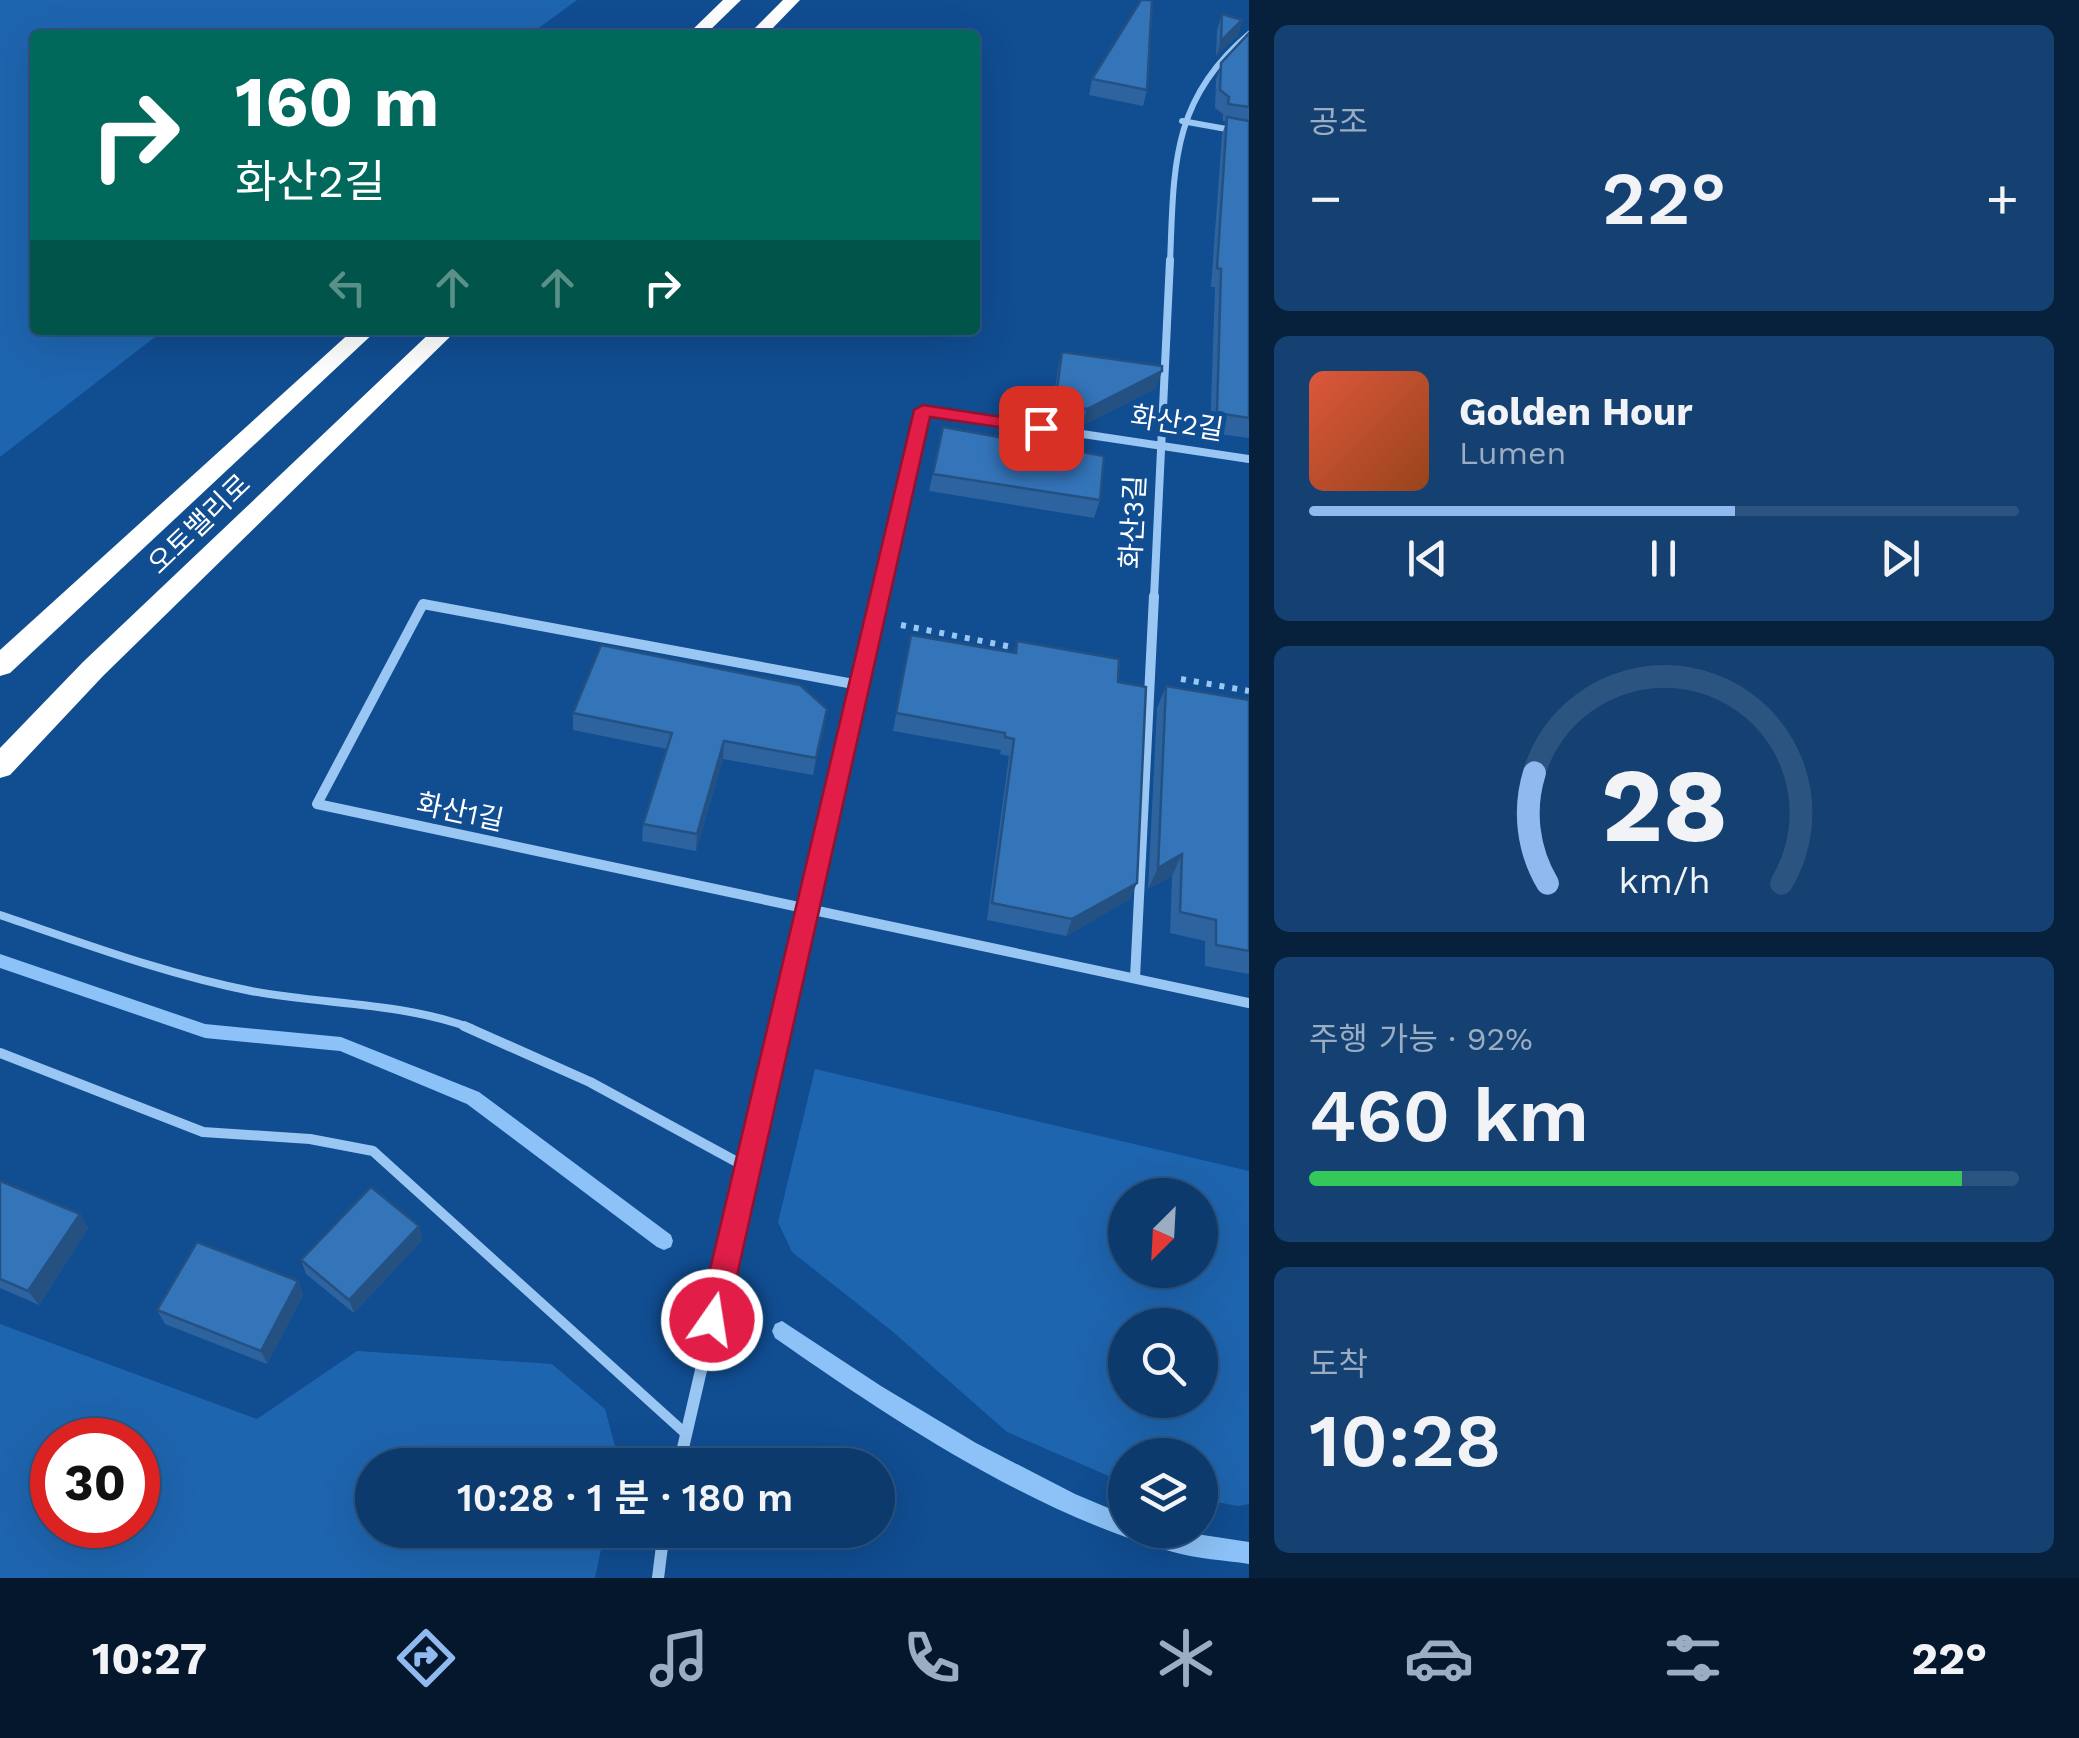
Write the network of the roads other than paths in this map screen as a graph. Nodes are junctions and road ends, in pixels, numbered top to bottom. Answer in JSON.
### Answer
{"nodes":[{"id":1,"x":733,"y":0,"type":"edge"},
{"id":2,"x":792,"y":0,"type":"edge"},
{"id":3,"x":700,"y":30,"type":"edge"},
{"id":4,"x":761,"y":30,"type":"edge"},
{"id":5,"x":1249,"y":34,"type":"edge"},
{"id":6,"x":1182,"y":121,"type":"junction"},
{"id":7,"x":1249,"y":133,"type":"edge"},
{"id":8,"x":361,"y":335,"type":"edge"},
{"id":9,"x":441,"y":335,"type":"edge"},
{"id":10,"x":1159,"y":446,"type":"junction"},
{"id":11,"x":1249,"y":459,"type":"edge"},
{"id":12,"x":0,"y":666,"type":"edge"},
{"id":13,"x":859,"y":685,"type":"junction"},
{"id":14,"x":0,"y":767,"type":"edge"},
{"id":15,"x":808,"y":908,"type":"junction"},
{"id":16,"x":0,"y":916,"type":"edge"},
{"id":17,"x":1134,"y":978,"type":"junction"},
{"id":18,"x":1249,"y":1002,"type":"edge"},
{"id":19,"x":0,"y":1053,"type":"edge"},
{"id":20,"x":748,"y":1168,"type":"junction"},
{"id":21,"x":686,"y":1434,"type":"junction"},
{"id":22,"x":683,"y":1448,"type":"edge"},
{"id":23,"x":662,"y":1548,"type":"edge"},
{"id":24,"x":658,"y":1578,"type":"edge"}],
"edges":[{"from":1,"to":3,"type":"highway"},
{"from":2,"to":4,"type":"highway"},
{"from":5,"to":6,"type":"street","name":"화산3길"},
{"from":6,"to":7,"type":"street"},
{"from":6,"to":10,"type":"street","name":"화산3길"},
{"from":8,"to":12,"type":"highway","name":"오토밸리로"},
{"from":9,"to":14,"type":"highway","name":"오토밸리로"},
{"from":10,"to":11,"type":"street","name":"화산2길"},
{"from":10,"to":13,"type":"street","name":"화산2길"},
{"from":10,"to":17,"type":"street","name":"화산3길"},
{"from":13,"to":15,"type":"street","name":"화산2길"},
{"from":13,"to":15,"type":"street","name":"화산1길"},
{"from":15,"to":17,"type":"street","name":"화산1길"},
{"from":15,"to":20,"type":"street","name":"화산2길"},
{"from":16,"to":20,"type":"lane"},
{"from":17,"to":18,"type":"street","name":"화산1길"},
{"from":19,"to":21,"type":"lane"},
{"from":20,"to":21,"type":"street","name":"화산2길"},
{"from":21,"to":22,"type":"street","name":"화산2길"},
{"from":23,"to":24,"type":"street"}]}
